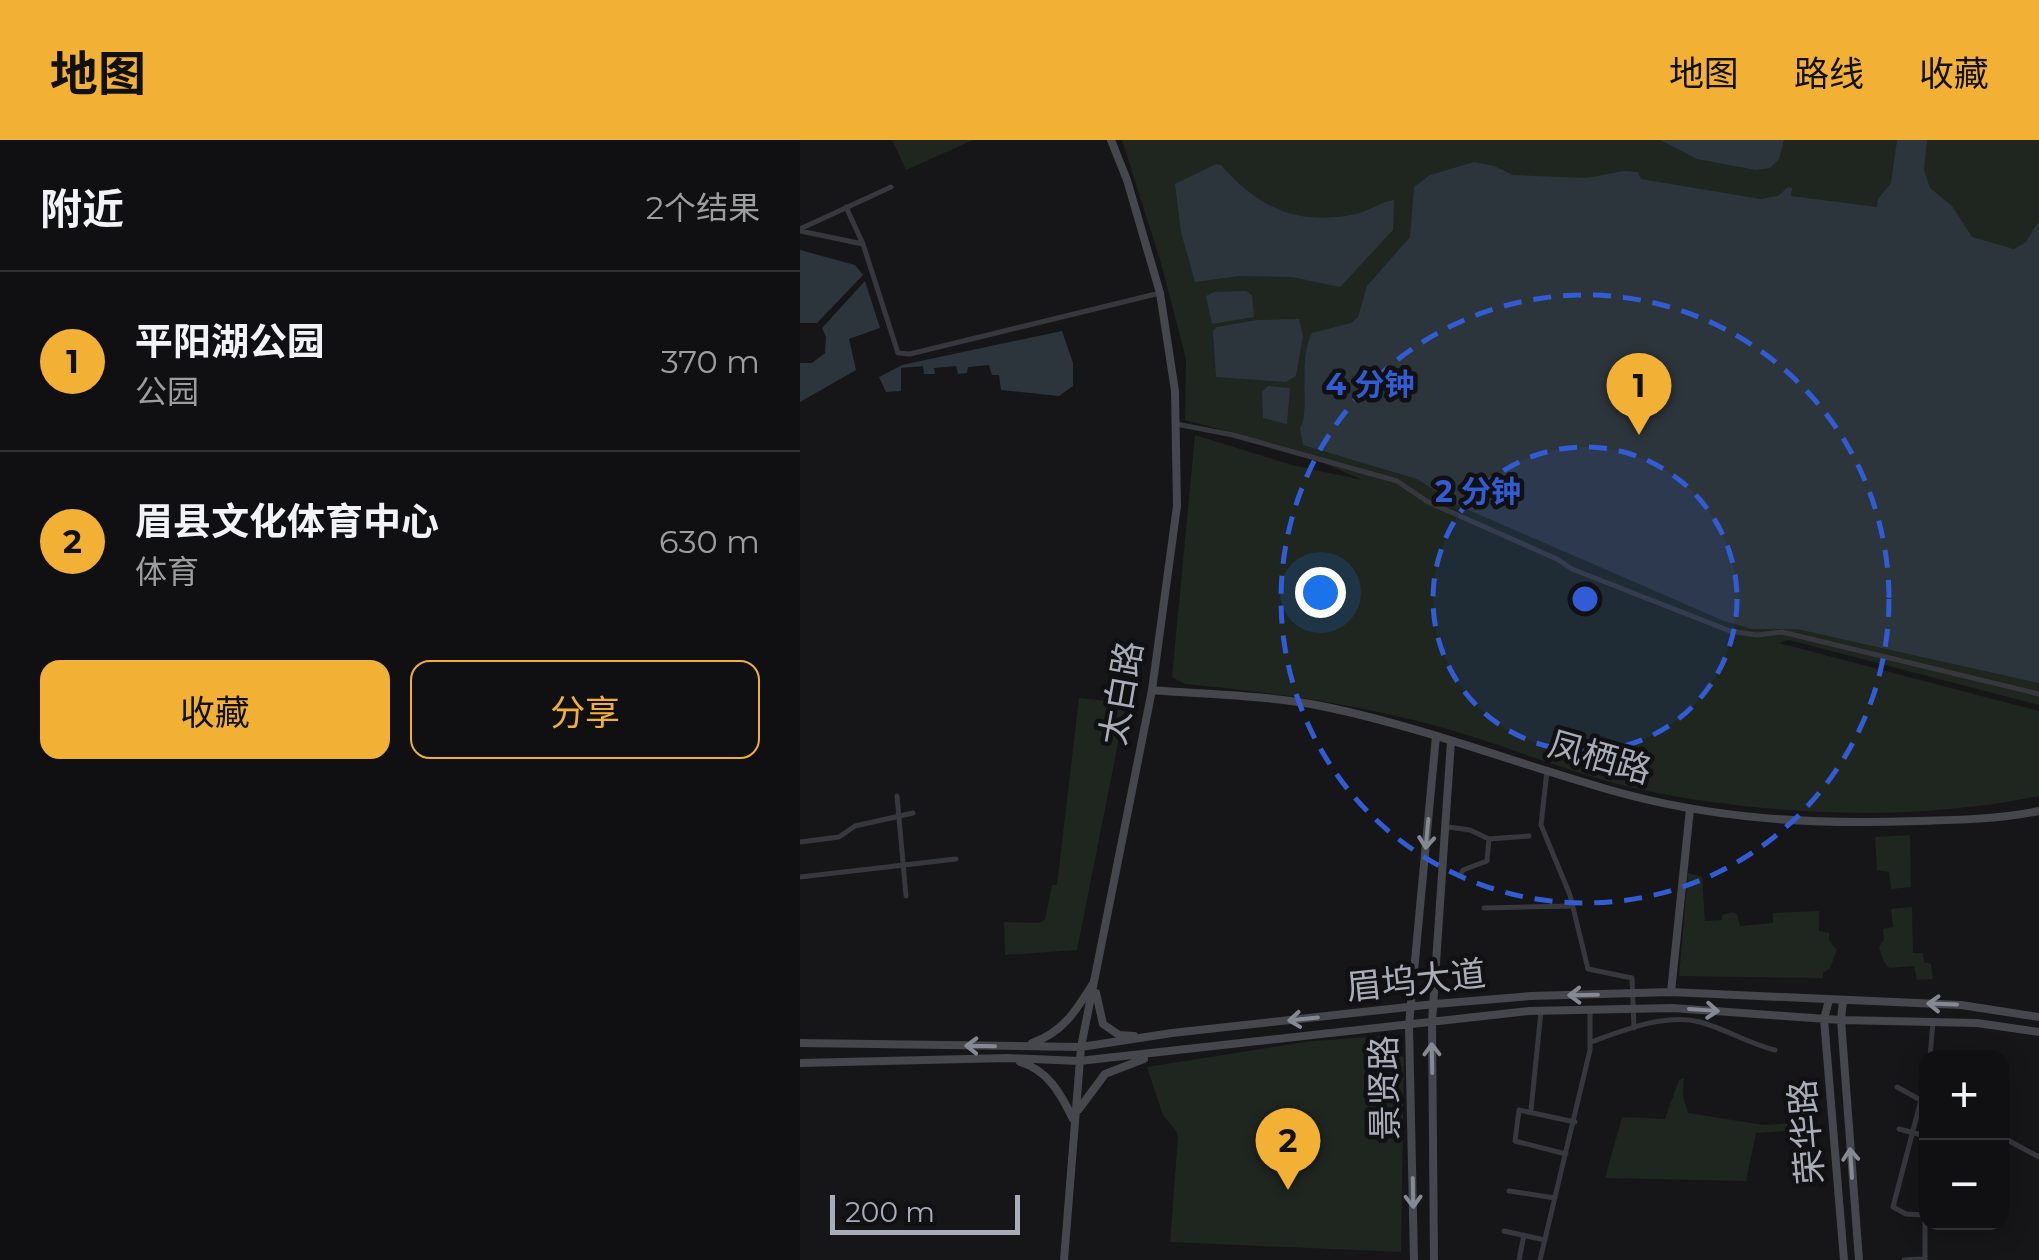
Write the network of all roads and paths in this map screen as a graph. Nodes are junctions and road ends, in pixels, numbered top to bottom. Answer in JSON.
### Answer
{"nodes":[{"id":1,"x":1110,"y":140,"type":"edge"},
{"id":2,"x":891,"y":186,"type":"dead end"},
{"id":3,"x":846,"y":207,"type":"junction"},
{"id":4,"x":800,"y":230,"type":"edge"},
{"id":5,"x":863,"y":244,"type":"junction"},
{"id":6,"x":1160,"y":293,"type":"junction"},
{"id":7,"x":1176,"y":424,"type":"junction"},
{"id":8,"x":1152,"y":690,"type":"junction"},
{"id":9,"x":2039,"y":694,"type":"edge"},
{"id":10,"x":1436,"y":736,"type":"junction"},
{"id":11,"x":1452,"y":741,"type":"junction"},
{"id":12,"x":1547,"y":771,"type":"junction"},
{"id":13,"x":897,"y":796,"type":"dead end"},
{"id":14,"x":1690,"y":809,"type":"junction"},
{"id":15,"x":2039,"y":811,"type":"edge"},
{"id":16,"x":914,"y":813,"type":"dead end"},
{"id":17,"x":898,"y":817,"type":"junction"},
{"id":18,"x":1448,"y":828,"type":"junction"},
{"id":19,"x":1529,"y":836,"type":"dead end"},
{"id":20,"x":1489,"y":839,"type":"junction"},
{"id":21,"x":800,"y":842,"type":"edge"},
{"id":22,"x":956,"y":859,"type":"dead end"},
{"id":23,"x":902,"y":864,"type":"junction"},
{"id":24,"x":1461,"y":874,"type":"dead end"},
{"id":25,"x":800,"y":877,"type":"edge"},
{"id":26,"x":906,"y":896,"type":"dead end"},
{"id":27,"x":1572,"y":906,"type":"junction"},
{"id":28,"x":1484,"y":908,"type":"dead end"},
{"id":29,"x":1094,"y":981,"type":"junction"},
{"id":30,"x":1671,"y":992,"type":"junction"},
{"id":31,"x":1634,"y":994,"type":"junction"},
{"id":32,"x":1828,"y":1000,"type":"junction"},
{"id":33,"x":1844,"y":1000,"type":"junction"},
{"id":34,"x":1435,"y":1004,"type":"junction"},
{"id":35,"x":1412,"y":1008,"type":"junction"},
{"id":36,"x":1631,"y":1009,"type":"junction"},
{"id":37,"x":1590,"y":1010,"type":"junction"},
{"id":38,"x":1541,"y":1011,"type":"junction"},
{"id":39,"x":2039,"y":1017,"type":"edge"},
{"id":40,"x":1824,"y":1018,"type":"junction"},
{"id":41,"x":1841,"y":1020,"type":"junction"},
{"id":42,"x":1932,"y":1021,"type":"junction"},
{"id":43,"x":1432,"y":1022,"type":"junction"},
{"id":44,"x":1410,"y":1024,"type":"junction"},
{"id":45,"x":1634,"y":1028,"type":"junction"},
{"id":46,"x":2039,"y":1032,"type":"edge"},
{"id":47,"x":1148,"y":1037,"type":"junction"},
{"id":48,"x":1590,"y":1042,"type":"junction"},
{"id":49,"x":800,"y":1043,"type":"edge"},
{"id":50,"x":1011,"y":1046,"type":"junction"},
{"id":51,"x":1081,"y":1048,"type":"junction"},
{"id":52,"x":1775,"y":1050,"type":"dead end"},
{"id":53,"x":1930,"y":1050,"type":"edge"},
{"id":54,"x":1159,"y":1054,"type":"junction"},
{"id":55,"x":1008,"y":1058,"type":"junction"},
{"id":56,"x":1080,"y":1061,"type":"junction"},
{"id":57,"x":800,"y":1063,"type":"edge"},
{"id":58,"x":1896,"y":1087,"type":"dead end"},
{"id":59,"x":1919,"y":1099,"type":"edge"},
{"id":60,"x":1531,"y":1110,"type":"junction"},
{"id":61,"x":1919,"y":1114,"type":"edge"},
{"id":62,"x":1575,"y":1122,"type":"junction"},
{"id":63,"x":1074,"y":1123,"type":"junction"},
{"id":64,"x":1899,"y":1129,"type":"dead end"},
{"id":65,"x":1912,"y":1131,"type":"junction"},
{"id":66,"x":1919,"y":1134,"type":"edge"},
{"id":67,"x":2006,"y":1140,"type":"edge"},
{"id":68,"x":1566,"y":1154,"type":"junction"},
{"id":69,"x":2039,"y":1157,"type":"edge"},
{"id":70,"x":1509,"y":1191,"type":"dead end"},
{"id":71,"x":1555,"y":1198,"type":"junction"},
{"id":72,"x":1919,"y":1215,"type":"edge"},
{"id":73,"x":1926,"y":1230,"type":"edge"},
{"id":74,"x":1504,"y":1231,"type":"dead end"},
{"id":75,"x":1524,"y":1235,"type":"junction"},
{"id":76,"x":1545,"y":1240,"type":"junction"},
{"id":77,"x":1064,"y":1260,"type":"edge"},
{"id":78,"x":1414,"y":1260,"type":"edge"},
{"id":79,"x":1434,"y":1260,"type":"edge"},
{"id":80,"x":1519,"y":1260,"type":"edge"},
{"id":81,"x":1540,"y":1260,"type":"edge"},
{"id":82,"x":1844,"y":1260,"type":"edge"},
{"id":83,"x":1859,"y":1260,"type":"edge"},
{"id":84,"x":1904,"y":1260,"type":"edge"},
{"id":85,"x":1925,"y":1260,"type":"edge"}],
"edges":[{"from":1,"to":6,"type":"main road","name":"太白路"},
{"from":2,"to":3,"type":"street"},
{"from":3,"to":4,"type":"street"},
{"from":3,"to":5,"type":"street"},
{"from":4,"to":5,"type":"street"},
{"from":5,"to":6,"type":"street"},
{"from":6,"to":7,"type":"main road","name":"太白路"},
{"from":7,"to":8,"type":"main road","name":"太白路"},
{"from":7,"to":9,"type":"street"},
{"from":8,"to":10,"type":"main road","name":"凤栖路"},
{"from":8,"to":29,"type":"main road","name":"太白路"},
{"from":10,"to":11,"type":"main road","name":"凤栖路"},
{"from":10,"to":35,"type":"main road","name":"景贤路","one_way":true},
{"from":11,"to":12,"type":"main road","name":"凤栖路"},
{"from":11,"to":18,"type":"main road","name":"景贤路"},
{"from":12,"to":14,"type":"main road","name":"凤栖路"},
{"from":12,"to":27,"type":"street"},
{"from":13,"to":17,"type":"street"},
{"from":14,"to":15,"type":"main road","name":"凤栖路"},
{"from":14,"to":30,"type":"main road"},
{"from":16,"to":17,"type":"street"},
{"from":17,"to":21,"type":"street"},
{"from":17,"to":23,"type":"street"},
{"from":18,"to":20,"type":"street"},
{"from":18,"to":34,"type":"main road","name":"景贤路"},
{"from":19,"to":20,"type":"street"},
{"from":20,"to":24,"type":"street"},
{"from":22,"to":23,"type":"street"},
{"from":23,"to":25,"type":"street"},
{"from":23,"to":26,"type":"street"},
{"from":27,"to":28,"type":"street"},
{"from":27,"to":31,"type":"street"},
{"from":29,"to":47,"type":"main road"},
{"from":29,"to":50,"type":"main road"},
{"from":29,"to":51,"type":"main road","name":"太白路"},
{"from":30,"to":31,"type":"main road","name":"眉坞大道"},
{"from":30,"to":32,"type":"main road","name":"眉坞大道"},
{"from":31,"to":34,"type":"main road","name":"眉坞大道","one_way":true},
{"from":31,"to":36,"type":"street"},
{"from":32,"to":33,"type":"main road","name":"眉坞大道"},
{"from":32,"to":40,"type":"main road","name":"荣华路"},
{"from":39,"to":33,"type":"main road","name":"眉坞大道","one_way":true},
{"from":33,"to":41,"type":"main road","name":"荣华路"},
{"from":34,"to":35,"type":"main road","name":"眉坞大道"},
{"from":34,"to":43,"type":"main road","name":"景贤路"},
{"from":35,"to":44,"type":"main road","name":"景贤路"},
{"from":35,"to":47,"type":"main road","name":"眉坞大道","one_way":true},
{"from":36,"to":37,"type":"main road","name":"眉坞大道"},
{"from":36,"to":40,"type":"main road","name":"眉坞大道","one_way":true},
{"from":36,"to":45,"type":"street"},
{"from":37,"to":38,"type":"main road","name":"眉坞大道"},
{"from":37,"to":48,"type":"street"},
{"from":38,"to":43,"type":"main road","name":"眉坞大道"},
{"from":38,"to":60,"type":"street"},
{"from":40,"to":41,"type":"main road","name":"眉坞大道"},
{"from":40,"to":82,"type":"main road","name":"荣华路"},
{"from":41,"to":42,"type":"main road","name":"眉坞大道"},
{"from":83,"to":41,"type":"main road","name":"荣华路","one_way":true},
{"from":42,"to":46,"type":"main road","name":"眉坞大道"},
{"from":42,"to":53,"type":"street"},
{"from":43,"to":44,"type":"main road","name":"眉坞大道"},
{"from":79,"to":43,"type":"main road","name":"景贤路","one_way":true},
{"from":44,"to":54,"type":"main road","name":"眉坞大道"},
{"from":44,"to":78,"type":"main road","name":"景贤路","one_way":true},
{"from":45,"to":48,"type":"street"},
{"from":45,"to":52,"type":"street"},
{"from":47,"to":51,"type":"main road","name":"眉坞大道"},
{"from":48,"to":62,"type":"street"},
{"from":50,"to":49,"type":"main road","name":"眉坞大道","one_way":true},
{"from":50,"to":51,"type":"main road","name":"眉坞大道"},
{"from":51,"to":56,"type":"main road","name":"太白路"},
{"from":54,"to":56,"type":"main road","name":"眉坞大道"},
{"from":54,"to":63,"type":"main road"},
{"from":55,"to":56,"type":"main road","name":"眉坞大道"},
{"from":55,"to":57,"type":"main road","name":"眉坞大道"},
{"from":55,"to":63,"type":"main road"},
{"from":56,"to":63,"type":"main road","name":"太白路"},
{"from":58,"to":59,"type":"street"},
{"from":60,"to":62,"type":"street"},
{"from":60,"to":68,"type":"street"},
{"from":61,"to":65,"type":"street"},
{"from":62,"to":68,"type":"street"},
{"from":63,"to":77,"type":"main road","name":"太白路"},
{"from":64,"to":65,"type":"street"},
{"from":65,"to":66,"type":"street"},
{"from":65,"to":72,"type":"street"},
{"from":67,"to":69,"type":"street"},
{"from":68,"to":71,"type":"street"},
{"from":70,"to":71,"type":"street"},
{"from":71,"to":76,"type":"street"},
{"from":73,"to":85,"type":"street"},
{"from":74,"to":75,"type":"street"},
{"from":75,"to":76,"type":"street"},
{"from":75,"to":80,"type":"street"},
{"from":76,"to":81,"type":"street"},
{"from":84,"to":85,"type":"street"}]}
